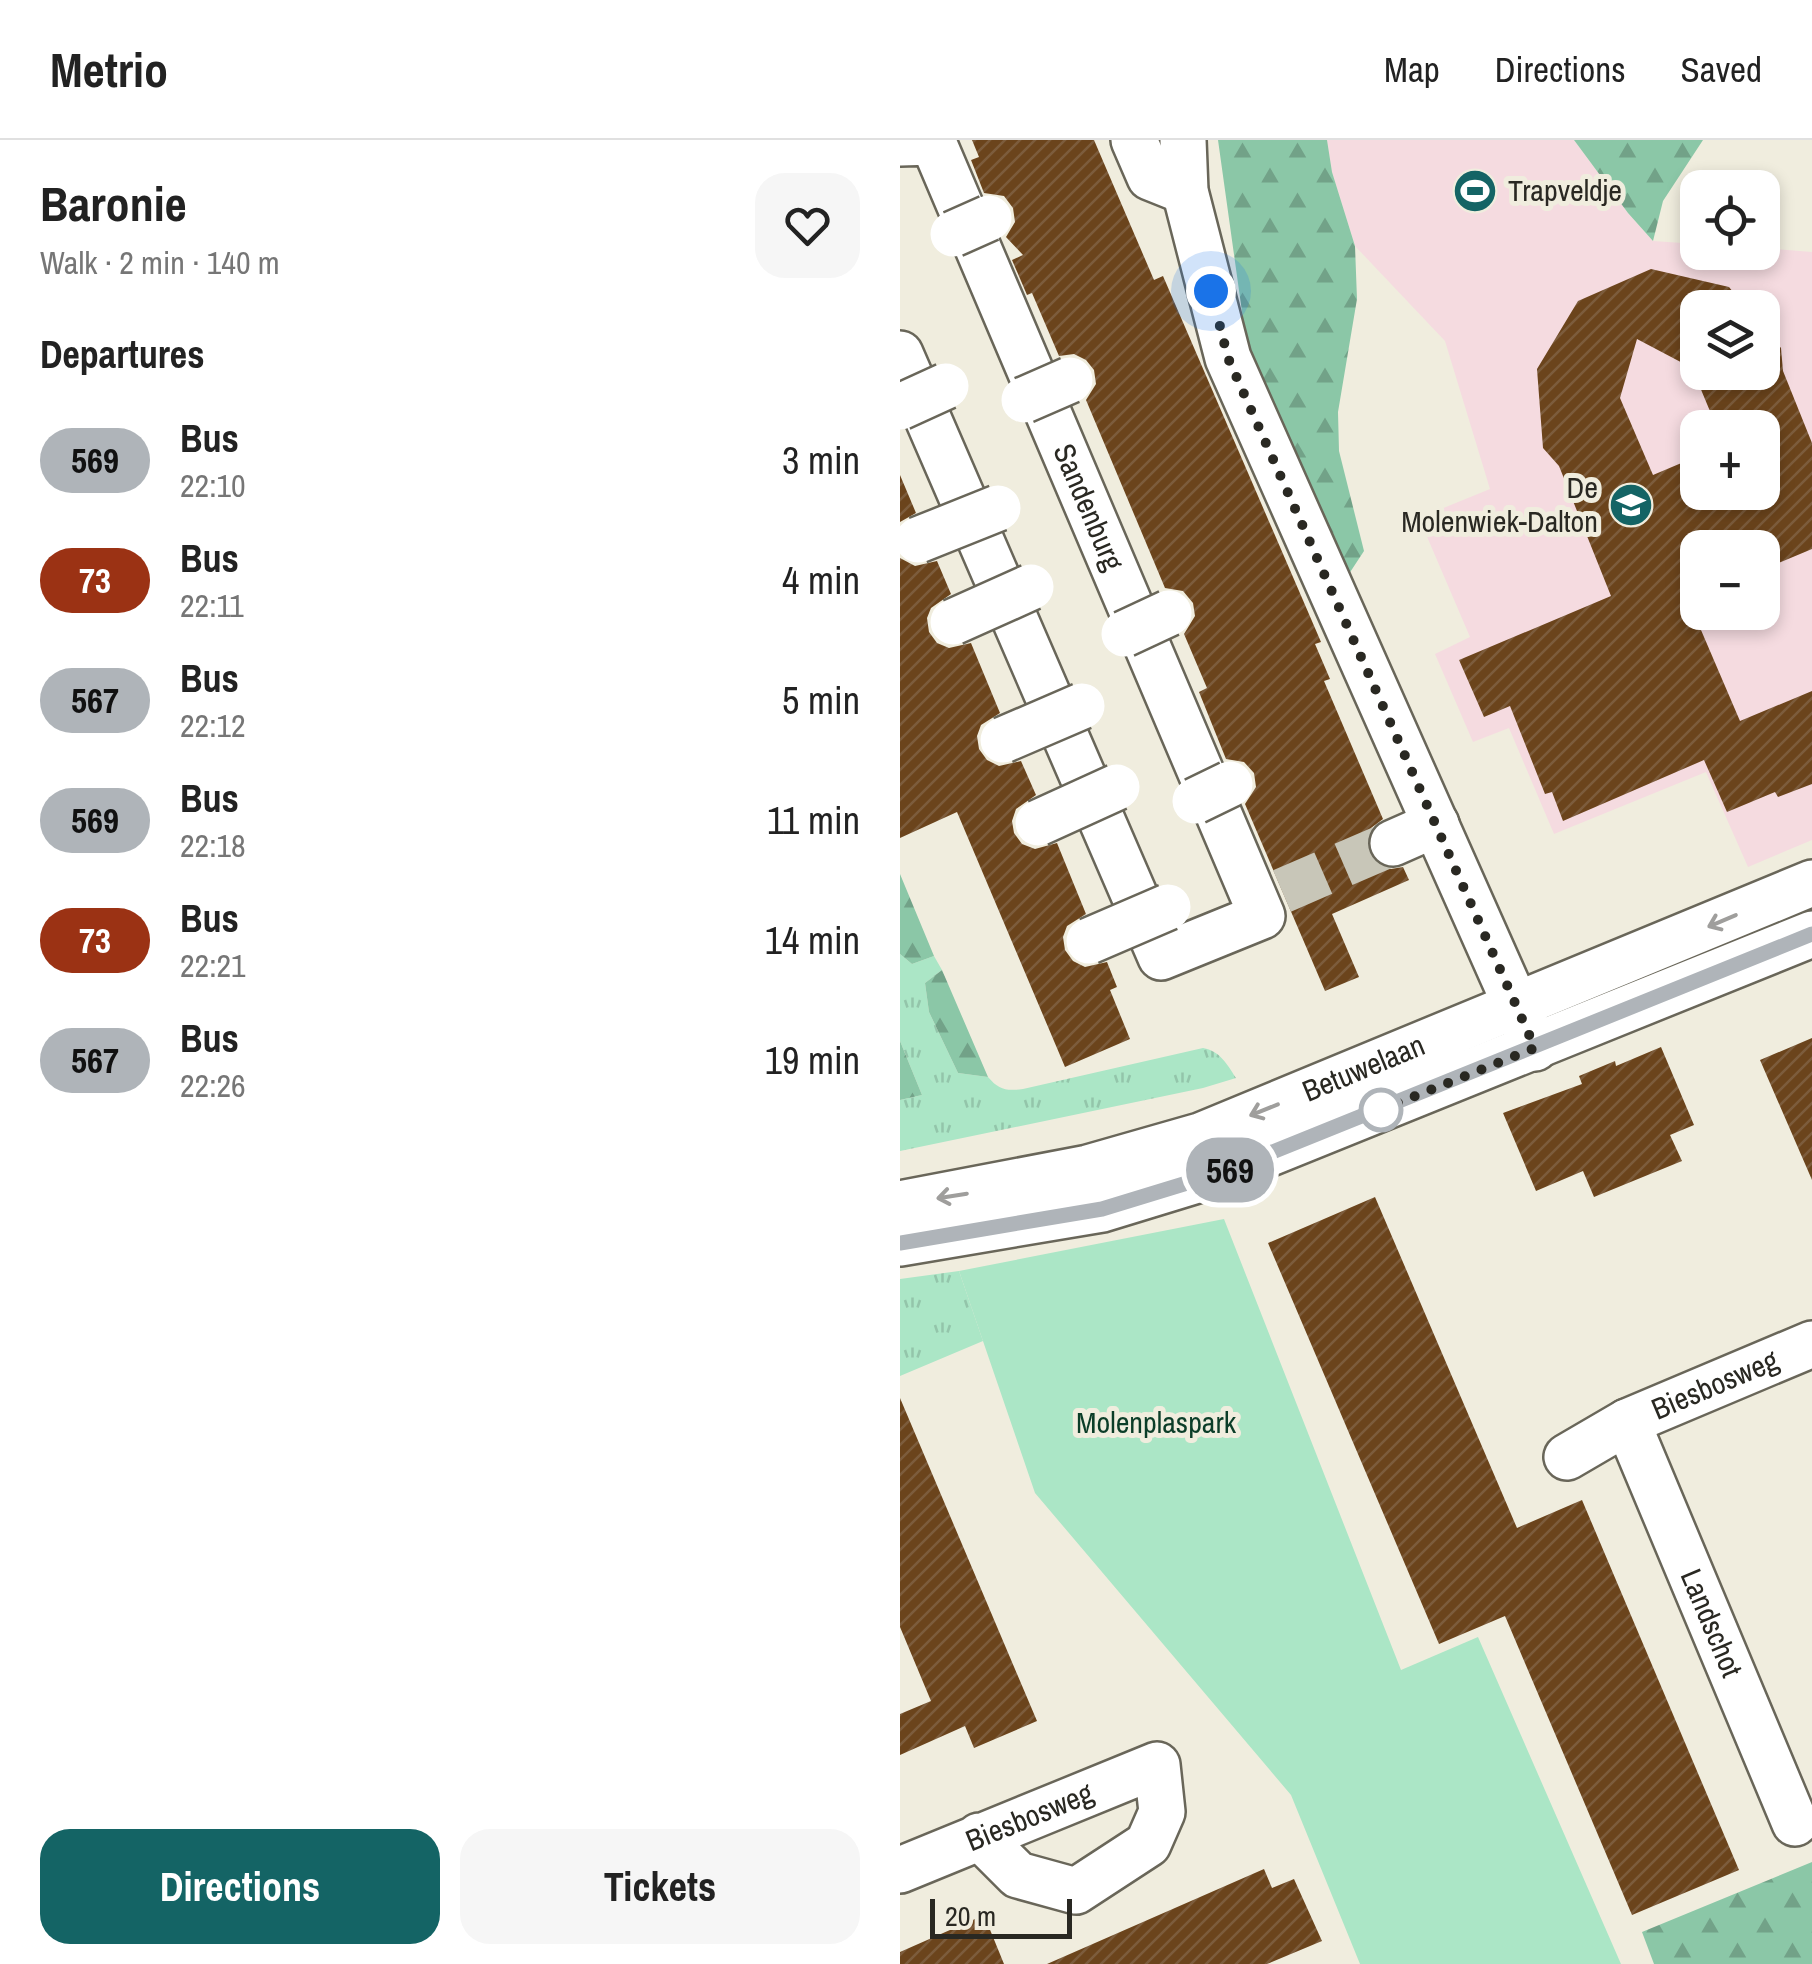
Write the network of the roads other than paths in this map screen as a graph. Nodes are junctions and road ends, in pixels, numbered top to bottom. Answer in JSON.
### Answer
{"nodes":[{"id":1,"x":1134,"y":140,"type":"edge"},
{"id":2,"x":1183,"y":140,"type":"edge"},
{"id":3,"x":900,"y":143,"type":"edge"},
{"id":4,"x":1185,"y":191,"type":"junction"},
{"id":5,"x":900,"y":354,"type":"edge"},
{"id":6,"x":1070,"y":380,"type":"dead end"},
{"id":7,"x":946,"y":386,"type":"dead end"},
{"id":8,"x":1024,"y":400,"type":"dead end"},
{"id":9,"x":900,"y":407,"type":"edge"},
{"id":10,"x":998,"y":508,"type":"dead end"},
{"id":11,"x":918,"y":540,"type":"dead end"},
{"id":12,"x":1031,"y":588,"type":"dead end"},
{"id":13,"x":1169,"y":614,"type":"dead end"},
{"id":14,"x":953,"y":622,"type":"dead end"},
{"id":15,"x":1124,"y":634,"type":"dead end"},
{"id":16,"x":1082,"y":706,"type":"dead end"},
{"id":17,"x":1003,"y":740,"type":"dead end"},
{"id":18,"x":1117,"y":787,"type":"dead end"},
{"id":19,"x":1038,"y":822,"type":"dead end"},
{"id":20,"x":1436,"y":824,"type":"junction"},
{"id":21,"x":1393,"y":843,"type":"tunnel mouth"},
{"id":22,"x":1812,"y":883,"type":"edge"},
{"id":23,"x":1168,"y":908,"type":"dead end"},
{"id":24,"x":1812,"y":934,"type":"edge"},
{"id":25,"x":1089,"y":941,"type":"dead end"},
{"id":26,"x":1516,"y":1006,"type":"junction"},
{"id":27,"x":1535,"y":1048,"type":"junction"},
{"id":28,"x":900,"y":1204,"type":"edge"},
{"id":29,"x":900,"y":1242,"type":"edge"},
{"id":30,"x":1812,"y":1344,"type":"edge"},
{"id":31,"x":1627,"y":1422,"type":"junction"},
{"id":32,"x":1568,"y":1457,"type":"dead end"},
{"id":33,"x":1795,"y":1823,"type":"dead end"},
{"id":34,"x":979,"y":1836,"type":"junction"},
{"id":35,"x":900,"y":1870,"type":"edge"}],
"edges":[{"from":1,"to":4,"type":"street"},
{"from":2,"to":4,"type":"street"},
{"from":3,"to":5,"type":"street","name":"Sandenburg"},
{"from":4,"to":20,"type":"street"},
{"from":6,"to":8,"type":"street","bridge":true},
{"from":7,"to":9,"type":"street","bridge":true},
{"from":10,"to":11,"type":"street","bridge":true},
{"from":12,"to":14,"type":"street","bridge":true},
{"from":13,"to":15,"type":"street","bridge":true},
{"from":16,"to":17,"type":"street","bridge":true},
{"from":18,"to":19,"type":"street","bridge":true},
{"from":20,"to":21,"type":"street"},
{"from":20,"to":26,"type":"street"},
{"from":22,"to":26,"type":"street","name":"Betuwelaan","one_way":true},
{"from":23,"to":25,"type":"street","bridge":true},
{"from":24,"to":27,"type":"street","name":"Betuwelaan"},
{"from":26,"to":27,"type":"street"},
{"from":26,"to":28,"type":"street","name":"Betuwelaan","one_way":true},
{"from":27,"to":29,"type":"street","name":"Betuwelaan"},
{"from":30,"to":31,"type":"street","name":"Biesbosweg"},
{"from":31,"to":32,"type":"street","name":"Biesbosweg"},
{"from":31,"to":33,"type":"street","name":"Landschot"},
{"from":34,"to":34,"type":"street","name":"Biesbosweg"},
{"from":34,"to":35,"type":"street","name":"Biesbosweg"}]}
